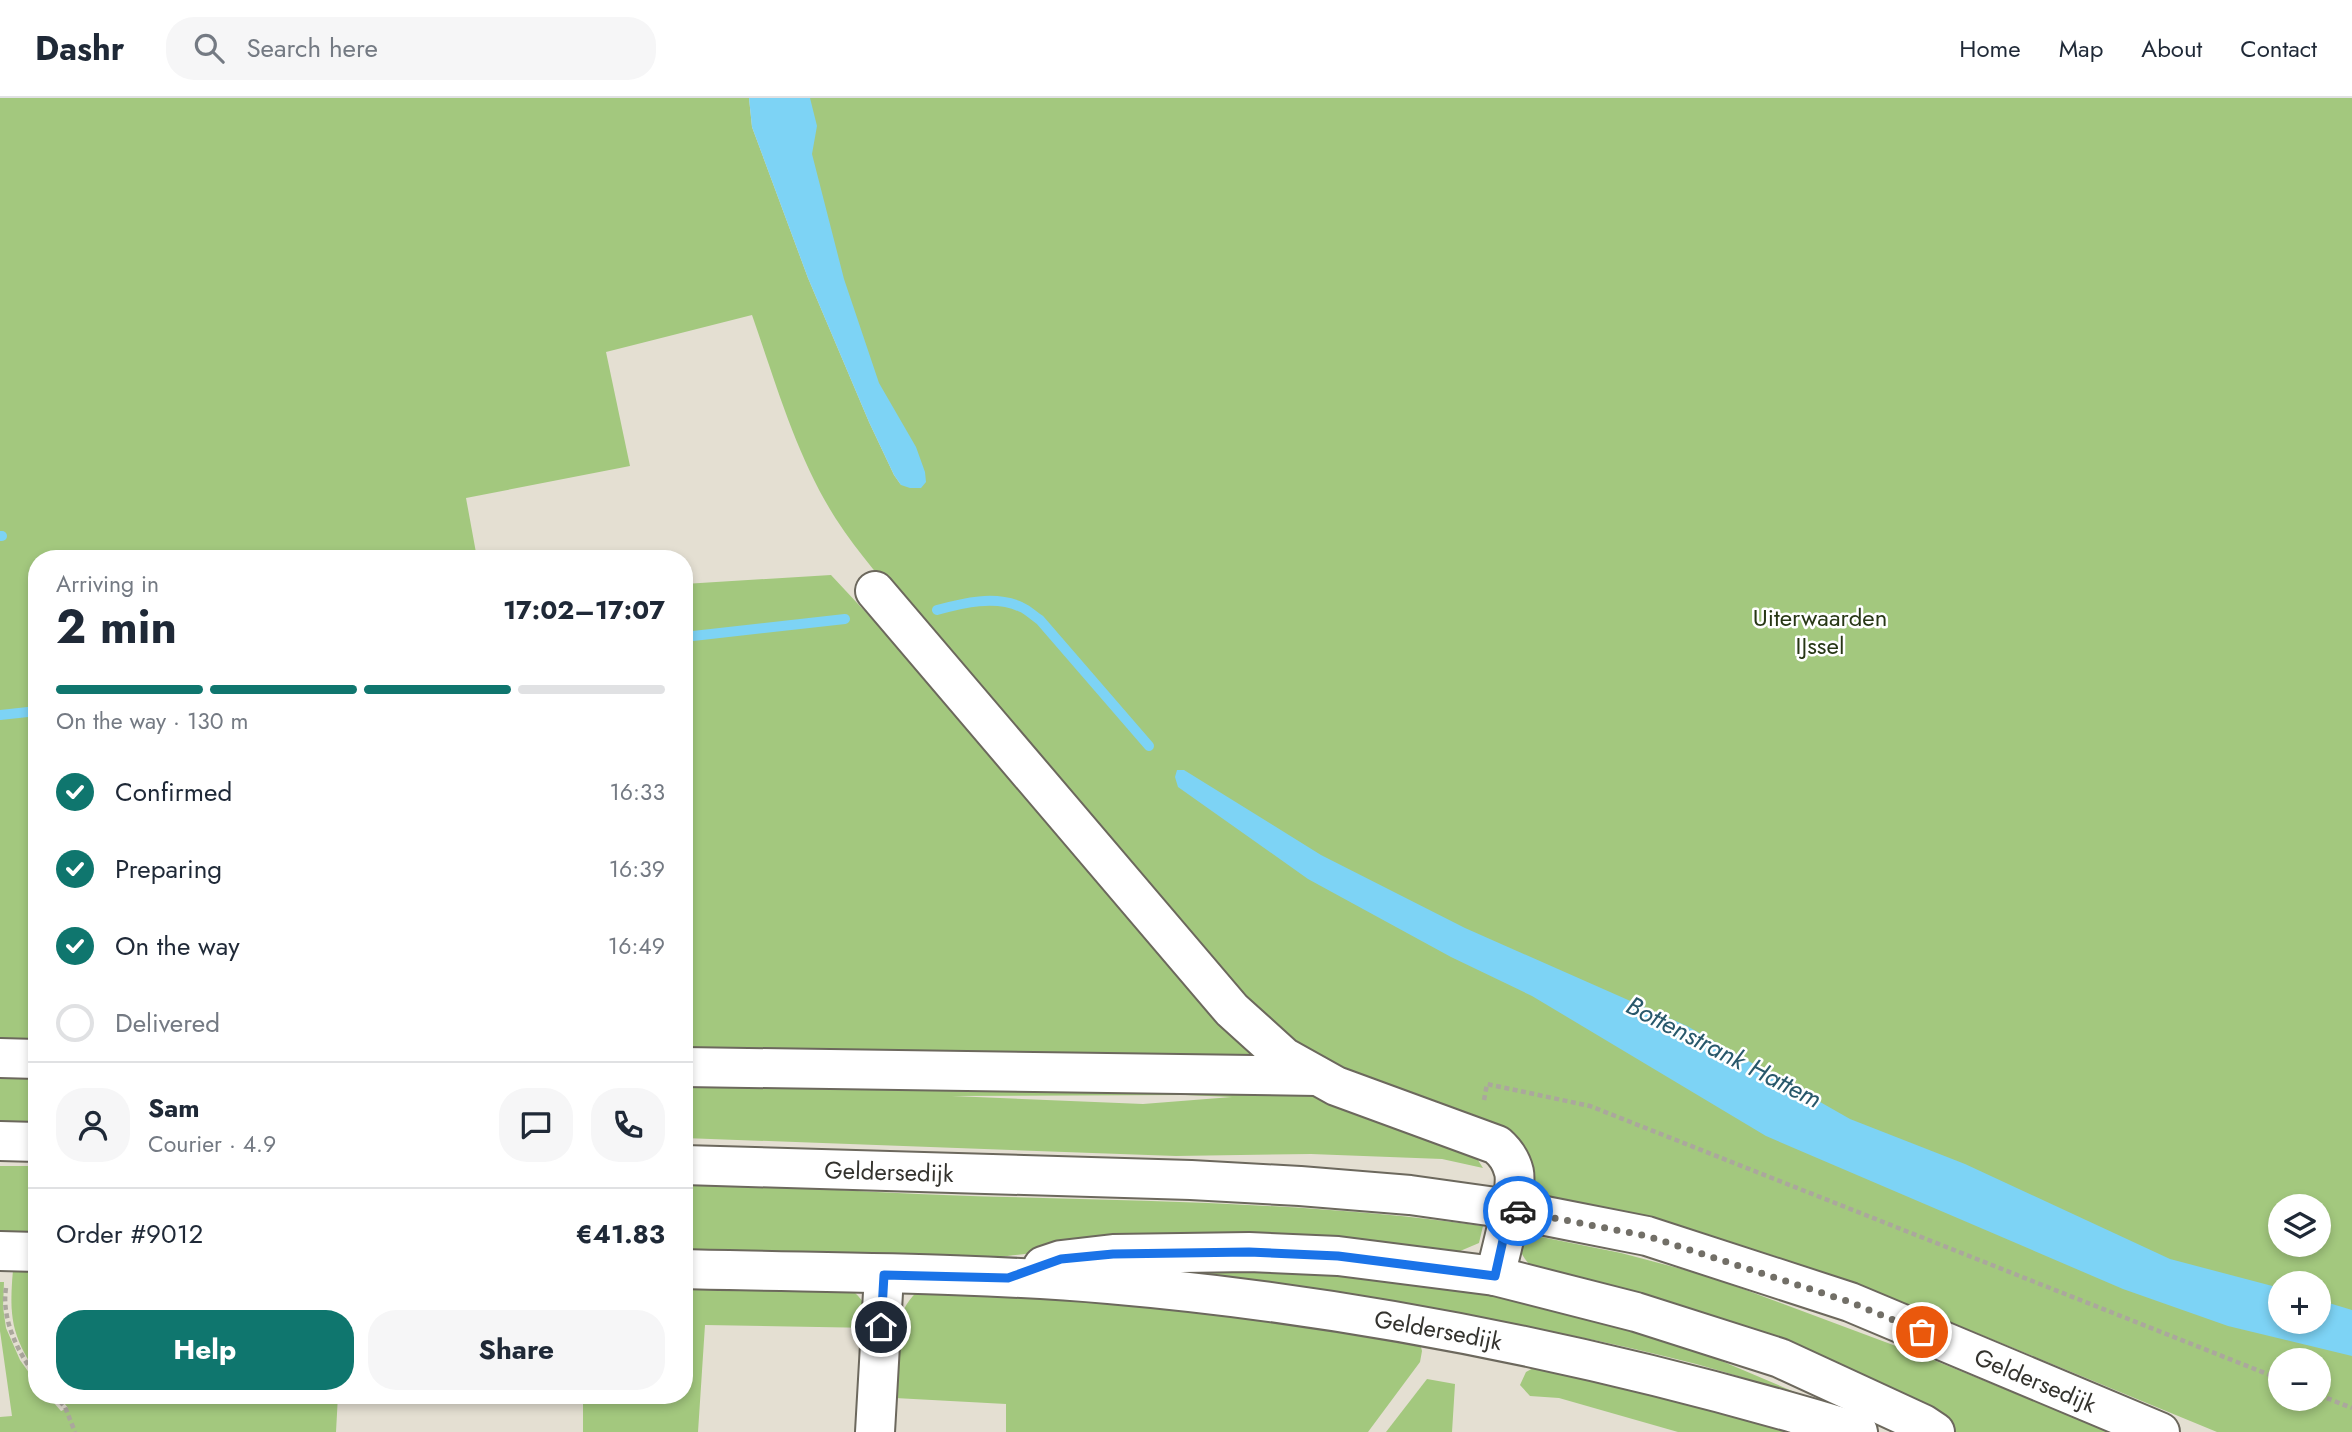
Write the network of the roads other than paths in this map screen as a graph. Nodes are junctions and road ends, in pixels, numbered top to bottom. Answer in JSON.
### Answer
{"nodes":[{"id":1,"x":875,"y":592,"type":"dead end"},
{"id":2,"x":0,"y":1058,"type":"edge"},
{"id":3,"x":28,"y":1059,"type":"edge"},
{"id":4,"x":693,"y":1067,"type":"edge"},
{"id":5,"x":1317,"y":1076,"type":"junction"},
{"id":6,"x":0,"y":1141,"type":"edge"},
{"id":7,"x":28,"y":1142,"type":"edge"},
{"id":8,"x":693,"y":1165,"type":"edge"},
{"id":9,"x":1510,"y":1209,"type":"junction"},
{"id":10,"x":693,"y":1269,"type":"edge"},
{"id":11,"x":884,"y":1275,"type":"junction"},
{"id":12,"x":1495,"y":1276,"type":"junction"},
{"id":13,"x":1008,"y":1278,"type":"junction"},
{"id":14,"x":875,"y":1432,"type":"edge"},
{"id":15,"x":1858,"y":1432,"type":"edge"},
{"id":16,"x":1935,"y":1432,"type":"edge"},
{"id":17,"x":2160,"y":1432,"type":"edge"}],
"edges":[{"from":1,"to":5,"type":"street"},
{"from":2,"to":3,"type":"street"},
{"from":4,"to":5,"type":"street"},
{"from":5,"to":9,"type":"street"},
{"from":6,"to":7,"type":"street"},
{"from":8,"to":9,"type":"street","name":"Geldersedijk"},
{"from":9,"to":12,"type":"street"},
{"from":9,"to":17,"type":"street","name":"Geldersedijk"},
{"from":10,"to":11,"type":"street","name":"Geldersedijk"},
{"from":11,"to":13,"type":"street","name":"Geldersedijk"},
{"from":11,"to":14,"type":"street"},
{"from":12,"to":13,"type":"street","name":"Geldersedijk"},
{"from":12,"to":16,"type":"street","name":"Geldersedijk"},
{"from":13,"to":15,"type":"street","name":"Geldersedijk"}]}
